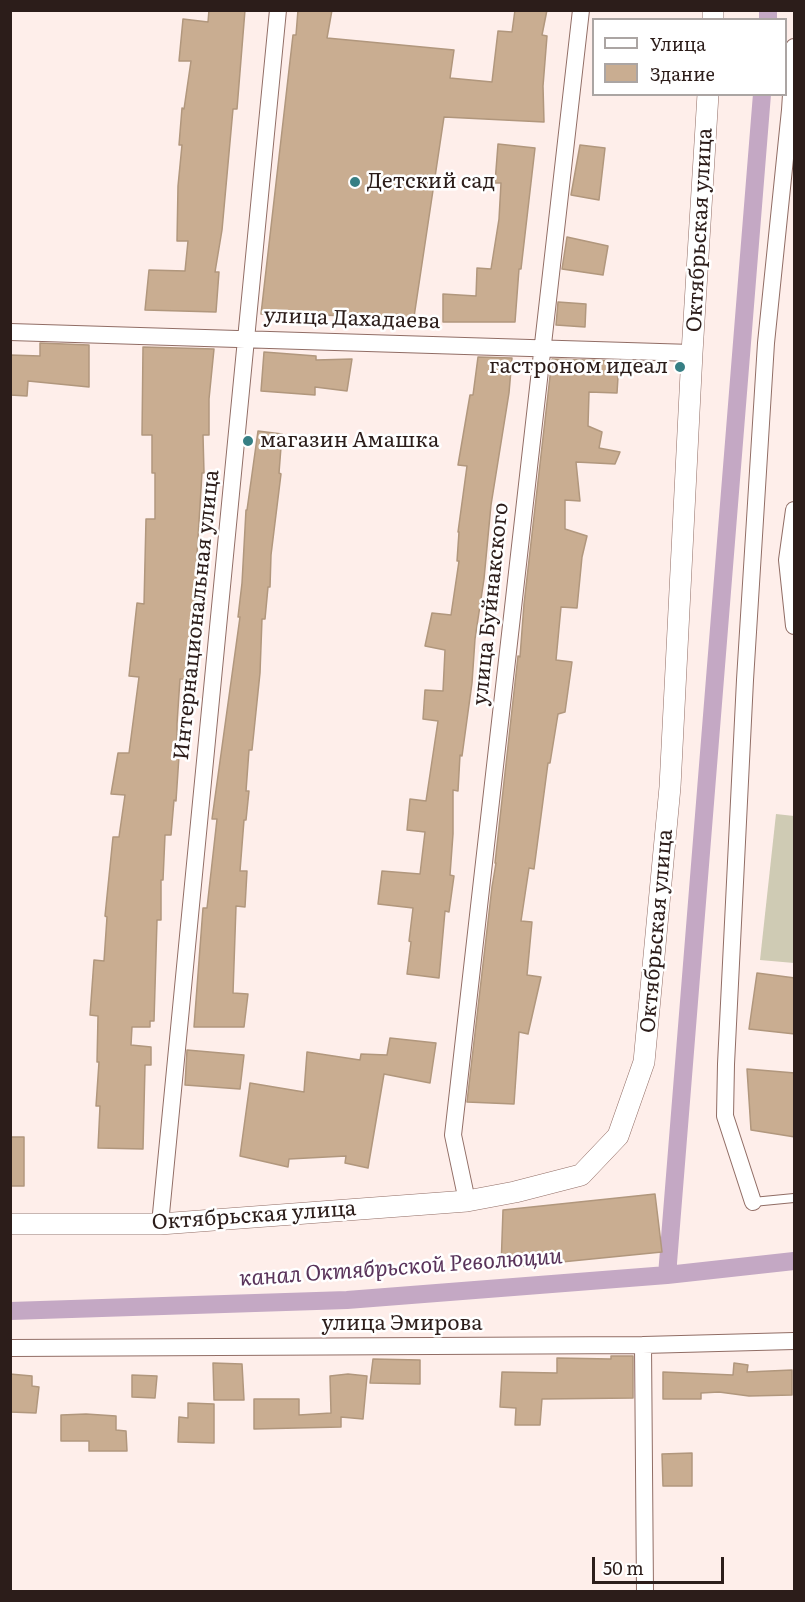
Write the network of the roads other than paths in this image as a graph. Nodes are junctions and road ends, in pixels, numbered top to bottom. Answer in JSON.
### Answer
{"nodes":[{"id":1,"x":278,"y":10,"type":"edge"},
{"id":2,"x":581,"y":10,"type":"edge"},
{"id":3,"x":795,"y":47,"type":"edge"},
{"id":4,"x":708,"y":96,"type":"edge"},
{"id":5,"x":10,"y":332,"type":"edge"},
{"id":6,"x":246,"y":338,"type":"junction"},
{"id":7,"x":543,"y":348,"type":"junction"},
{"id":8,"x":692,"y":353,"type":"junction"},
{"id":9,"x":795,"y":510,"type":"edge"},
{"id":10,"x":794,"y":626,"type":"edge"},
{"id":11,"x":795,"y":1198,"type":"edge"},
{"id":12,"x":467,"y":1201,"type":"junction"},
{"id":13,"x":753,"y":1202,"type":"joint"},
{"id":14,"x":10,"y":1224,"type":"edge"},
{"id":15,"x":160,"y":1224,"type":"junction"},
{"id":16,"x":795,"y":1341,"type":"edge"},
{"id":17,"x":643,"y":1345,"type":"junction"},
{"id":18,"x":10,"y":1348,"type":"edge"},
{"id":19,"x":645,"y":1592,"type":"edge"}],
"edges":[{"from":1,"to":6,"type":"street","name":"Интернациональная улица"},
{"from":2,"to":7,"type":"street","name":"улица Буйнакского"},
{"from":3,"to":13,"type":"street"},
{"from":4,"to":8,"type":"street","name":"Октябрьская улица"},
{"from":5,"to":6,"type":"street","name":"улица Дахадаева"},
{"from":6,"to":7,"type":"street","name":"улица Дахадаева"},
{"from":6,"to":15,"type":"street","name":"Интернациональная улица"},
{"from":7,"to":8,"type":"street","name":"улица Дахадаева"},
{"from":7,"to":12,"type":"street","name":"улица Буйнакского"},
{"from":8,"to":12,"type":"street","name":"Октябрьская улица"},
{"from":9,"to":10,"type":"street"},
{"from":11,"to":13,"type":"lane"},
{"from":12,"to":15,"type":"street","name":"Октябрьская улица"},
{"from":14,"to":15,"type":"street","name":"Октябрьская улица"},
{"from":16,"to":17,"type":"street","name":"улица Эмирова"},
{"from":17,"to":18,"type":"street","name":"улица Эмирова"},
{"from":17,"to":19,"type":"street"}]}
